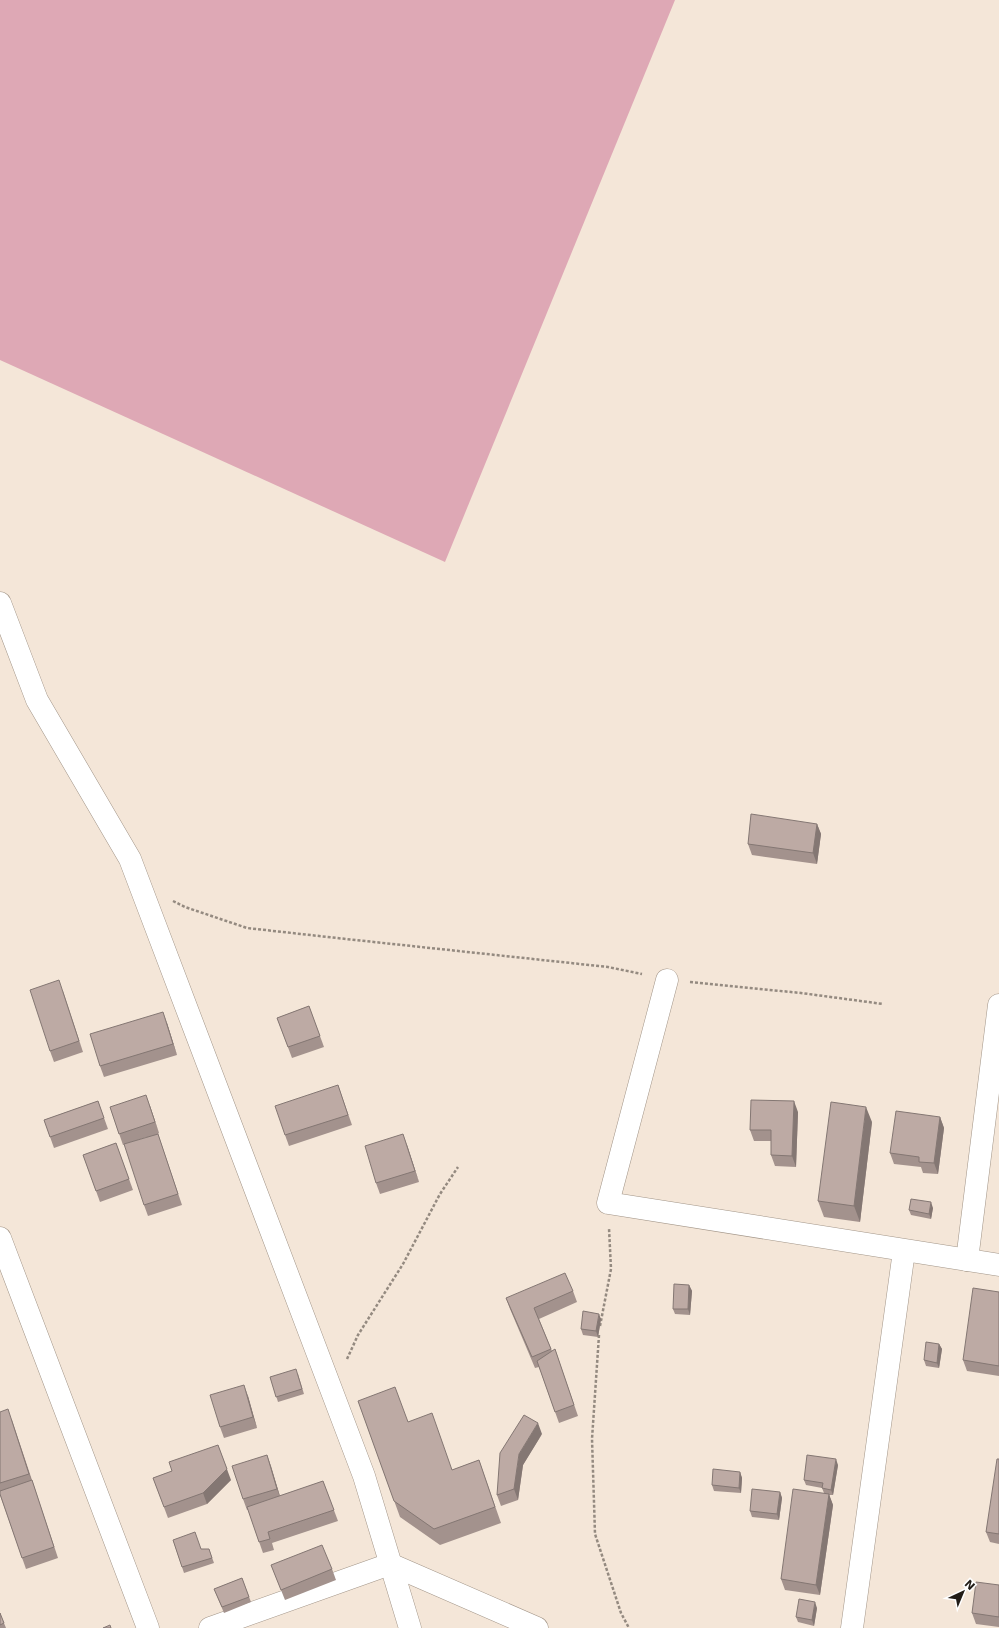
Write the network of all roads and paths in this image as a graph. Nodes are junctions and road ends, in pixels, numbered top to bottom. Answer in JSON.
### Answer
{"nodes":[{"id":1,"x":0,"y":603,"type":"edge"},
{"id":2,"x":139,"y":882,"type":"junction"},
{"id":3,"x":667,"y":980,"type":"junction"},
{"id":4,"x":884,"y":1004,"type":"dead end"},
{"id":5,"x":999,"y":1005,"type":"edge"},
{"id":6,"x":458,"y":1167,"type":"dead end"},
{"id":7,"x":608,"y":1203,"type":"junction"},
{"id":8,"x":0,"y":1238,"type":"edge"},
{"id":9,"x":904,"y":1251,"type":"junction"},
{"id":10,"x":967,"y":1260,"type":"junction"},
{"id":11,"x":999,"y":1265,"type":"edge"},
{"id":12,"x":333,"y":1393,"type":"junction"},
{"id":13,"x":390,"y":1564,"type":"junction"},
{"id":14,"x":148,"y":1628,"type":"edge"},
{"id":15,"x":210,"y":1628,"type":"edge"},
{"id":16,"x":410,"y":1628,"type":"edge"},
{"id":17,"x":537,"y":1628,"type":"edge"},
{"id":18,"x":629,"y":1628,"type":"edge"},
{"id":19,"x":852,"y":1628,"type":"edge"}],
"edges":[{"from":1,"to":2,"type":"street"},
{"from":2,"to":3,"type":"path"},
{"from":2,"to":12,"type":"street"},
{"from":3,"to":4,"type":"path"},
{"from":3,"to":7,"type":"street"},
{"from":5,"to":10,"type":"street"},
{"from":6,"to":12,"type":"path"},
{"from":7,"to":9,"type":"street"},
{"from":7,"to":18,"type":"path"},
{"from":8,"to":14,"type":"street"},
{"from":9,"to":10,"type":"street"},
{"from":9,"to":19,"type":"street"},
{"from":10,"to":11,"type":"street"},
{"from":12,"to":13,"type":"street"},
{"from":13,"to":15,"type":"street"},
{"from":13,"to":16,"type":"street"},
{"from":13,"to":17,"type":"street"}]}
